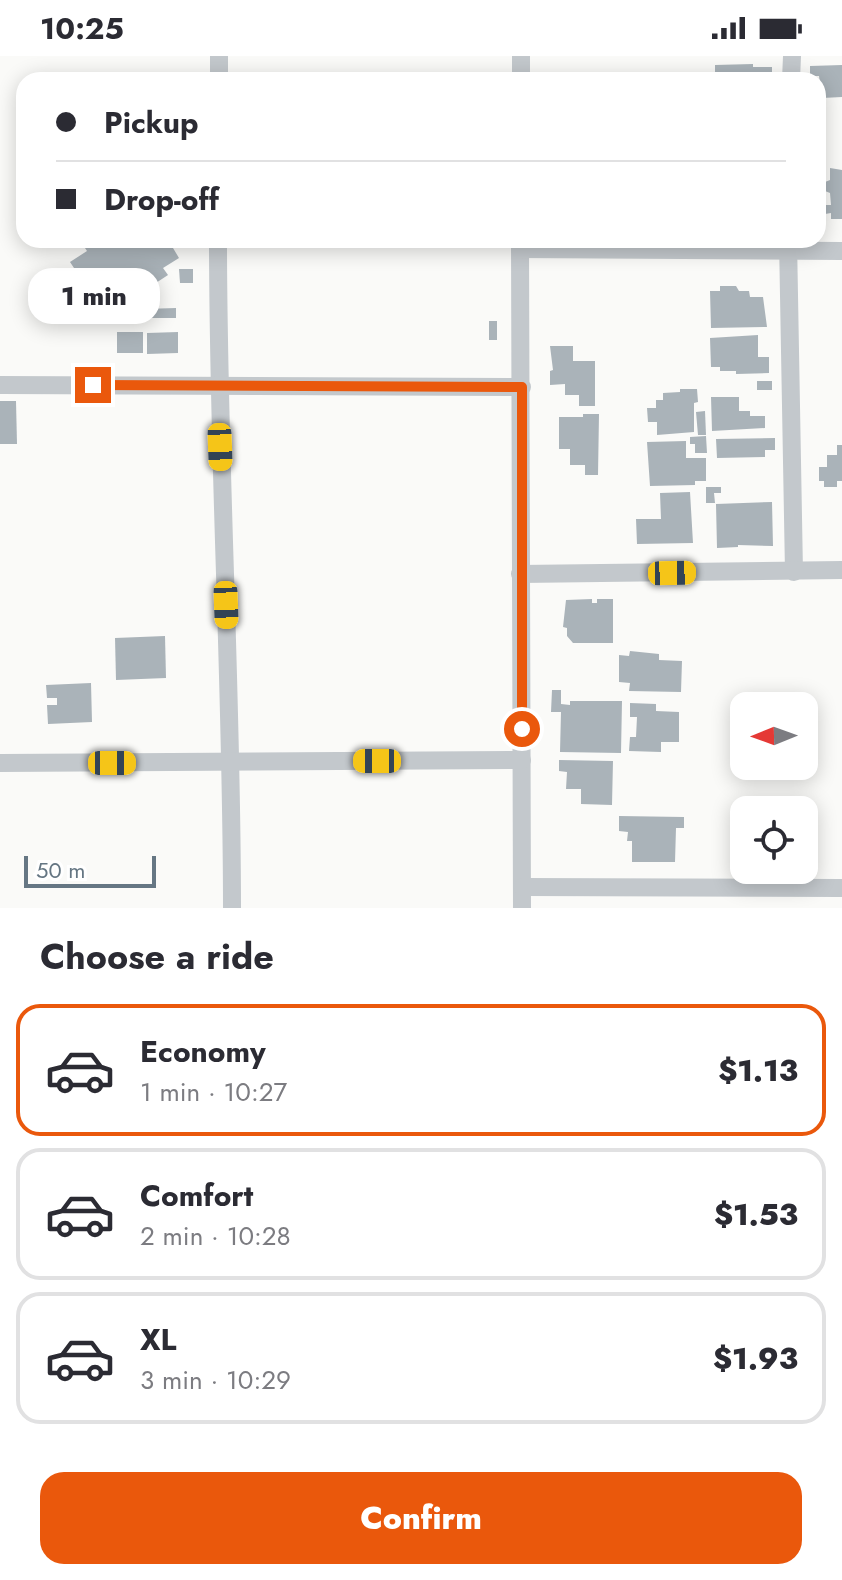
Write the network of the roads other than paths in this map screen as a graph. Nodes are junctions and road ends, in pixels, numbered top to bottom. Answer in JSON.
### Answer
{"nodes":[{"id":1,"x":218,"y":248,"type":"edge"},
{"id":2,"x":520,"y":248,"type":"edge"},
{"id":3,"x":788,"y":248,"type":"edge"},
{"id":4,"x":810,"y":248,"type":"edge"},
{"id":5,"x":842,"y":251,"type":"edge"},
{"id":6,"x":218,"y":384,"type":"junction"},
{"id":7,"x":0,"y":385,"type":"edge"},
{"id":8,"x":522,"y":387,"type":"junction"},
{"id":9,"x":842,"y":570,"type":"edge"},
{"id":10,"x":794,"y":572,"type":"junction"},
{"id":11,"x":520,"y":574,"type":"junction"},
{"id":12,"x":522,"y":760,"type":"junction"},
{"id":13,"x":0,"y":763,"type":"edge"},
{"id":14,"x":232,"y":763,"type":"junction"},
{"id":15,"x":523,"y":887,"type":"junction"},
{"id":16,"x":842,"y":888,"type":"edge"},
{"id":17,"x":232,"y":908,"type":"edge"},
{"id":18,"x":522,"y":908,"type":"edge"}],
"edges":[{"from":1,"to":6,"type":"street"},
{"from":2,"to":8,"type":"street"},
{"from":3,"to":10,"type":"street"},
{"from":4,"to":5,"type":"street"},
{"from":6,"to":7,"type":"street"},
{"from":6,"to":8,"type":"street"},
{"from":6,"to":14,"type":"street"},
{"from":8,"to":11,"type":"street"},
{"from":9,"to":10,"type":"street"},
{"from":10,"to":11,"type":"street"},
{"from":11,"to":12,"type":"street"},
{"from":12,"to":14,"type":"street"},
{"from":12,"to":15,"type":"street"},
{"from":13,"to":14,"type":"street"},
{"from":14,"to":17,"type":"street"},
{"from":15,"to":16,"type":"street"},
{"from":15,"to":18,"type":"street"}]}
